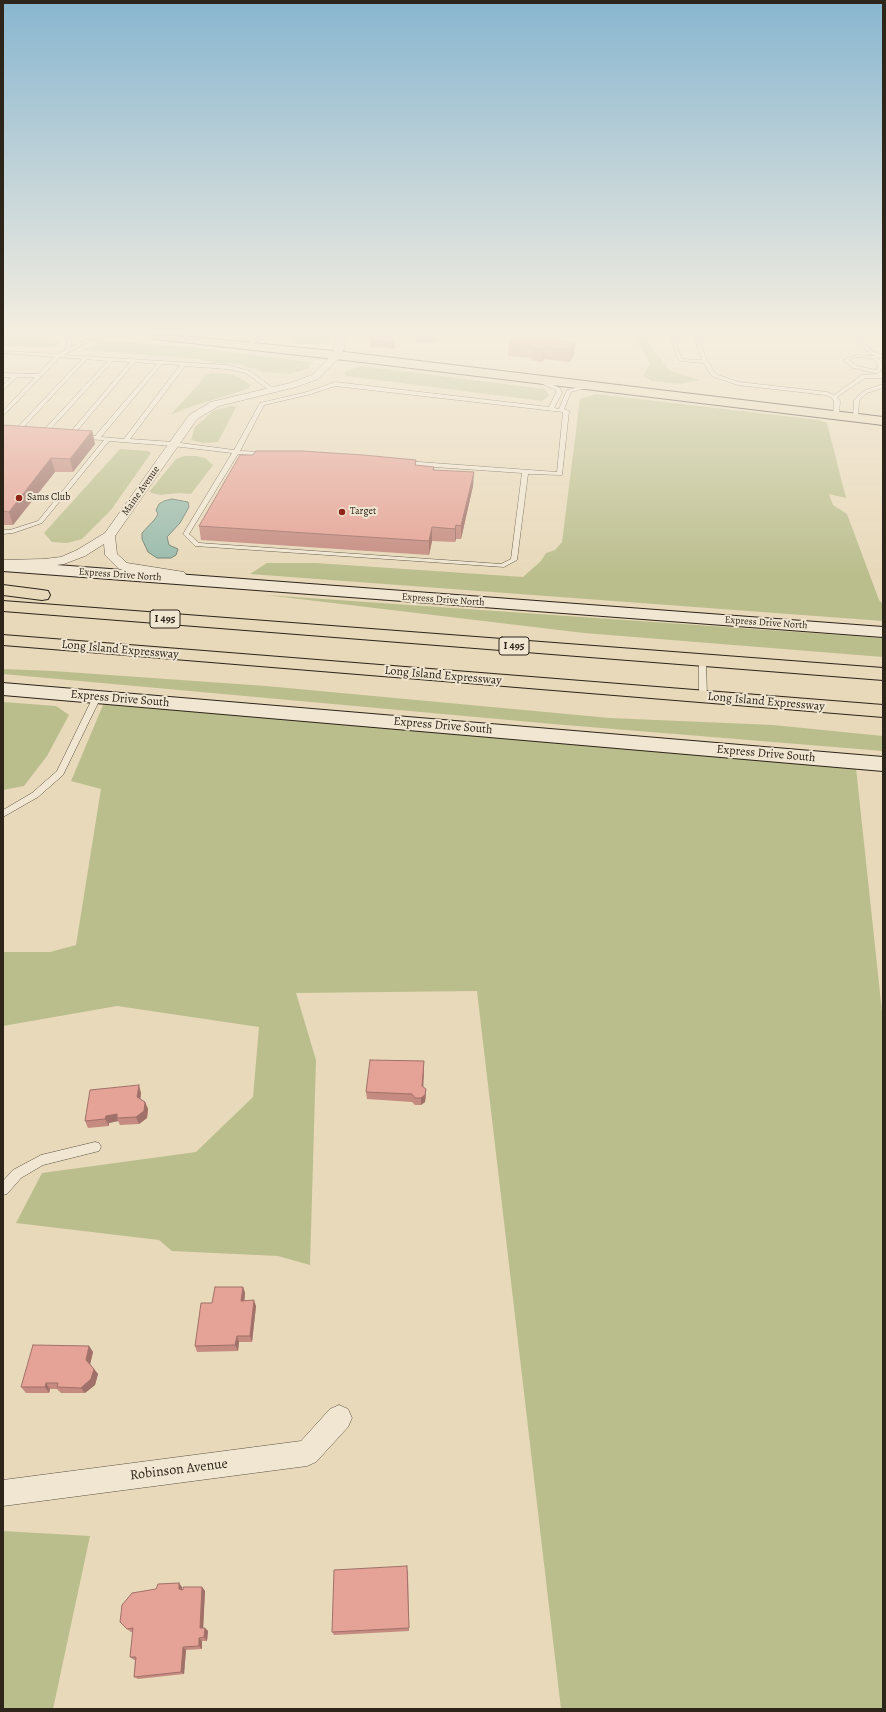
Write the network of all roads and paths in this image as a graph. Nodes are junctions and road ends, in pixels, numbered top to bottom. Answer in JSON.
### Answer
{"nodes":[{"id":1,"x":29,"y":416,"type":"edge"},
{"id":2,"x":60,"y":416,"type":"edge"},
{"id":3,"x":86,"y":416,"type":"edge"},
{"id":4,"x":116,"y":416,"type":"edge"},
{"id":5,"x":144,"y":416,"type":"edge"},
{"id":6,"x":195,"y":416,"type":"edge"},
{"id":7,"x":256,"y":416,"type":"edge"},
{"id":8,"x":566,"y":416,"type":"edge"},
{"id":9,"x":852,"y":416,"type":"edge"},
{"id":10,"x":855,"y":417,"type":"joint"},
{"id":11,"x":883,"y":421,"type":"edge"},
{"id":12,"x":22,"y":433,"type":"edge"},
{"id":13,"x":35,"y":434,"type":"edge"},
{"id":14,"x":42,"y":435,"type":"junction"},
{"id":15,"x":49,"y":435,"type":"edge"},
{"id":16,"x":62,"y":436,"type":"edge"},
{"id":17,"x":69,"y":436,"type":"junction"},
{"id":18,"x":97,"y":438,"type":"junction"},
{"id":19,"x":108,"y":439,"type":"junction"},
{"id":20,"x":126,"y":440,"type":"junction"},
{"id":21,"x":174,"y":444,"type":"junction"},
{"id":22,"x":236,"y":452,"type":"junction"},
{"id":23,"x":271,"y":455,"type":"edge"},
{"id":24,"x":394,"y":463,"type":"edge"},
{"id":25,"x":525,"y":471,"type":"junction"},
{"id":26,"x":3,"y":532,"type":"edge"},
{"id":27,"x":109,"y":536,"type":"junction"},
{"id":28,"x":3,"y":565,"type":"edge"},
{"id":29,"x":301,"y":589,"type":"junction"},
{"id":30,"x":3,"y":590,"type":"edge"},
{"id":31,"x":3,"y":606,"type":"edge"},
{"id":32,"x":326,"y":631,"type":"junction"},
{"id":33,"x":883,"y":632,"type":"edge"},
{"id":34,"x":3,"y":640,"type":"edge"},
{"id":35,"x":3,"y":650,"type":"edge"},
{"id":36,"x":232,"y":659,"type":"junction"},
{"id":37,"x":702,"y":660,"type":"junction"},
{"id":38,"x":883,"y":674,"type":"edge"},
{"id":39,"x":3,"y":689,"type":"edge"},
{"id":40,"x":97,"y":697,"type":"junction"},
{"id":41,"x":702,"y":697,"type":"junction"},
{"id":42,"x":883,"y":711,"type":"edge"},
{"id":43,"x":883,"y":764,"type":"edge"},
{"id":44,"x":3,"y":814,"type":"edge"},
{"id":45,"x":95,"y":1147,"type":"dead end"},
{"id":46,"x":3,"y":1190,"type":"edge"},
{"id":47,"x":339,"y":1418,"type":"dead end"},
{"id":48,"x":3,"y":1493,"type":"edge"}],
"edges":[{"from":1,"to":12,"type":"lane"},
{"from":2,"to":14,"type":"lane"},
{"from":3,"to":17,"type":"lane"},
{"from":4,"to":18,"type":"lane"},
{"from":5,"to":20,"type":"lane"},
{"from":6,"to":21,"type":"street","name":"Maine Avenue"},
{"from":7,"to":22,"type":"lane"},
{"from":8,"to":25,"type":"lane"},
{"from":9,"to":10,"type":"main road"},
{"from":10,"to":11,"type":"main road"},
{"from":13,"to":14,"type":"lane"},
{"from":14,"to":15,"type":"lane"},
{"from":16,"to":17,"type":"lane"},
{"from":17,"to":18,"type":"lane"},
{"from":18,"to":19,"type":"lane"},
{"from":19,"to":20,"type":"lane"},
{"from":19,"to":26,"type":"lane"},
{"from":20,"to":21,"type":"lane"},
{"from":21,"to":22,"type":"lane"},
{"from":21,"to":27,"type":"street","name":"Maine Avenue"},
{"from":22,"to":23,"type":"lane"},
{"from":22,"to":25,"type":"lane"},
{"from":24,"to":25,"type":"lane"},
{"from":27,"to":28,"type":"street"},
{"from":27,"to":29,"type":"street"},
{"from":28,"to":29,"type":"main road","name":"Express Drive North"},
{"from":29,"to":33,"type":"main road","name":"Express Drive North"},
{"from":30,"to":32,"type":"main road"},
{"from":31,"to":32,"type":"main road","number":"I 495"},
{"from":32,"to":37,"type":"main road","number":"I 495"},
{"from":34,"to":36,"type":"main road","name":"Long Island Expressway"},
{"from":35,"to":36,"type":"main road"},
{"from":36,"to":41,"type":"main road","name":"Long Island Expressway"},
{"from":37,"to":38,"type":"main road","number":"I 495"},
{"from":37,"to":41,"type":"lane"},
{"from":39,"to":40,"type":"main road","name":"Express Drive South"},
{"from":40,"to":43,"type":"main road","name":"Express Drive South"},
{"from":40,"to":44,"type":"lane"},
{"from":41,"to":42,"type":"main road","name":"Long Island Expressway"},
{"from":45,"to":46,"type":"lane"},
{"from":47,"to":48,"type":"street","name":"Robinson Avenue"}]}
